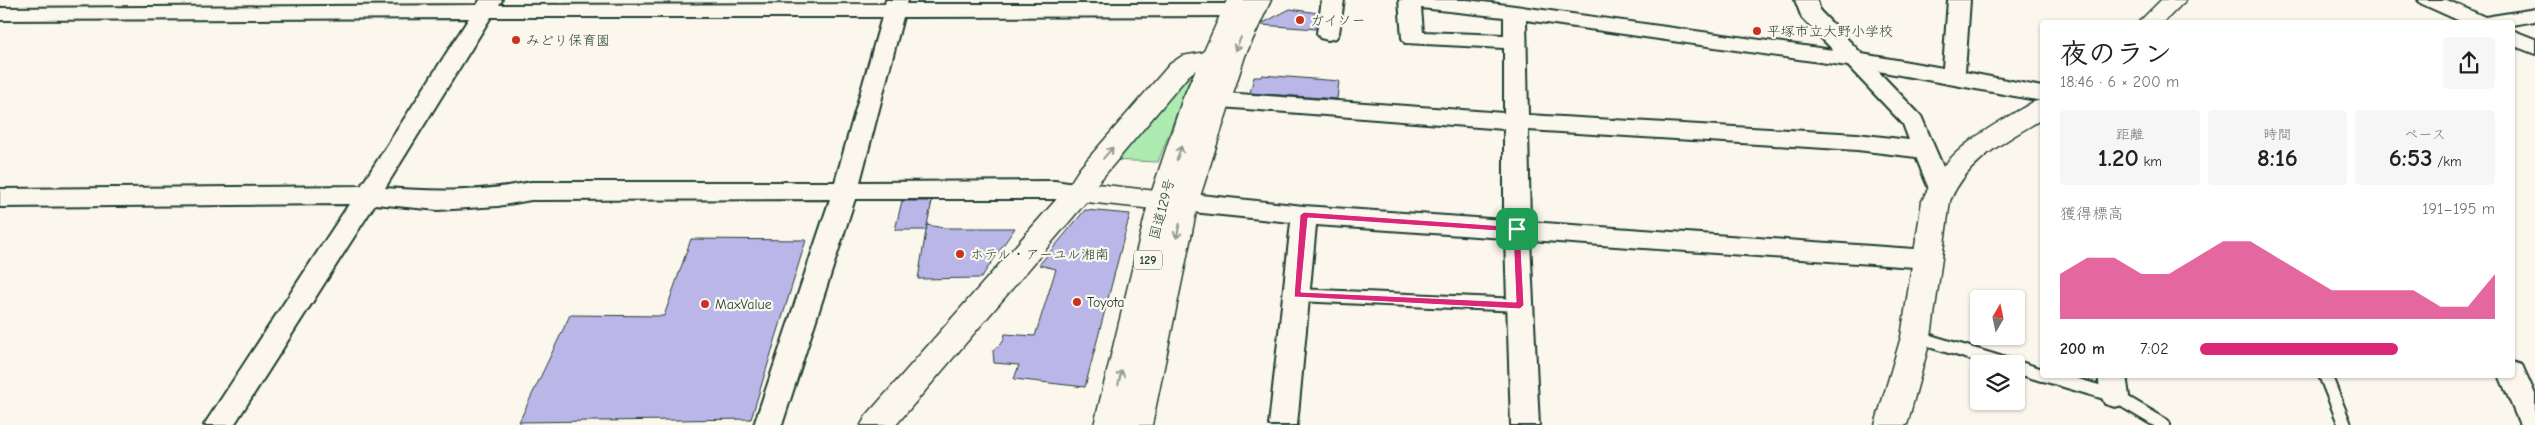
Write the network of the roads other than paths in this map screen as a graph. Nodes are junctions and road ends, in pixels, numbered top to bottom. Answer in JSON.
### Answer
{"nodes":[{"id":1,"x":1259,"y":0,"type":"edge"},
{"id":2,"x":1332,"y":0,"type":"edge"},
{"id":3,"x":1410,"y":0,"type":"edge"},
{"id":4,"x":1806,"y":0,"type":"edge"},
{"id":5,"x":1959,"y":0,"type":"edge"},
{"id":6,"x":2174,"y":0,"type":"edge"},
{"id":7,"x":2428,"y":0,"type":"edge"},
{"id":8,"x":487,"y":5,"type":"edge"},
{"id":9,"x":895,"y":5,"type":"edge"},
{"id":10,"x":1236,"y":5,"type":"edge"},
{"id":11,"x":1515,"y":12,"type":"junction"},
{"id":12,"x":0,"y":14,"type":"edge"},
{"id":13,"x":2535,"y":15,"type":"edge"},
{"id":14,"x":2153,"y":20,"type":"edge"},
{"id":15,"x":2474,"y":20,"type":"edge"},
{"id":16,"x":2502,"y":20,"type":"edge"},
{"id":17,"x":1328,"y":33,"type":"dead end"},
{"id":18,"x":2515,"y":38,"type":"edge"},
{"id":19,"x":1515,"y":42,"type":"junction"},
{"id":20,"x":2535,"y":47,"type":"edge"},
{"id":21,"x":1212,"y":58,"type":"junction"},
{"id":22,"x":1857,"y":60,"type":"junction"},
{"id":23,"x":1954,"y":75,"type":"junction"},
{"id":24,"x":2040,"y":94,"type":"edge"},
{"id":25,"x":1207,"y":99,"type":"junction"},
{"id":26,"x":2040,"y":109,"type":"edge"},
{"id":27,"x":1516,"y":122,"type":"junction"},
{"id":28,"x":1924,"y":150,"type":"junction"},
{"id":29,"x":1940,"y":188,"type":"junction"},
{"id":30,"x":845,"y":191,"type":"junction"},
{"id":31,"x":1079,"y":192,"type":"junction"},
{"id":32,"x":368,"y":195,"type":"junction"},
{"id":33,"x":0,"y":198,"type":"edge"},
{"id":34,"x":1174,"y":201,"type":"junction"},
{"id":35,"x":1304,"y":215,"type":"junction"},
{"id":36,"x":1517,"y":229,"type":"junction"},
{"id":37,"x":1928,"y":259,"type":"junction"},
{"id":38,"x":1297,"y":295,"type":"junction"},
{"id":39,"x":1520,"y":305,"type":"junction"},
{"id":40,"x":1916,"y":337,"type":"junction"},
{"id":41,"x":1976,"y":355,"type":"edge"},
{"id":42,"x":2025,"y":370,"type":"edge"},
{"id":43,"x":2040,"y":374,"type":"edge"},
{"id":44,"x":2064,"y":378,"type":"edge"},
{"id":45,"x":2326,"y":378,"type":"edge"},
{"id":46,"x":2514,"y":378,"type":"edge"},
{"id":47,"x":2114,"y":385,"type":"edge"},
{"id":48,"x":218,"y":425,"type":"edge"},
{"id":49,"x":768,"y":425,"type":"edge"},
{"id":50,"x":877,"y":425,"type":"edge"},
{"id":51,"x":1110,"y":425,"type":"edge"},
{"id":52,"x":1136,"y":425,"type":"edge"},
{"id":53,"x":1283,"y":425,"type":"edge"},
{"id":54,"x":1525,"y":425,"type":"edge"},
{"id":55,"x":1891,"y":425,"type":"edge"},
{"id":56,"x":2164,"y":425,"type":"edge"},
{"id":57,"x":2345,"y":425,"type":"edge"},
{"id":58,"x":2534,"y":425,"type":"edge"}],
"edges":[{"from":1,"to":25,"type":"main road","name":"国道129号","number":"129","one_way":true},
{"from":2,"to":17,"type":"street"},
{"from":3,"to":11,"type":"street"},
{"from":3,"to":19,"type":"street"},
{"from":4,"to":22,"type":"street"},
{"from":5,"to":23,"type":"street"},
{"from":6,"to":14,"type":"main road"},
{"from":7,"to":15,"type":"street"},
{"from":8,"to":9,"type":"street"},
{"from":8,"to":12,"type":"street"},
{"from":8,"to":32,"type":"street"},
{"from":9,"to":10,"type":"street"},
{"from":9,"to":30,"type":"street"},
{"from":10,"to":21,"type":"main road","name":"国道129号","number":"129"},
{"from":11,"to":19,"type":"street"},
{"from":11,"to":22,"type":"street"},
{"from":13,"to":16,"type":"street"},
{"from":18,"to":20,"type":"street"},
{"from":19,"to":27,"type":"street"},
{"from":21,"to":25,"type":"main road","name":"国道129号","number":"129"},
{"from":31,"to":21,"type":"main road","one_way":true},
{"from":22,"to":23,"type":"street"},
{"from":22,"to":28,"type":"street"},
{"from":23,"to":24,"type":"street"},
{"from":25,"to":27,"type":"street"},
{"from":25,"to":34,"type":"main road","name":"国道129号","number":"129"},
{"from":26,"to":29,"type":"main road"},
{"from":27,"to":28,"type":"street"},
{"from":27,"to":36,"type":"street"},
{"from":28,"to":29,"type":"street"},
{"from":29,"to":37,"type":"main road"},
{"from":30,"to":31,"type":"street"},
{"from":30,"to":32,"type":"street"},
{"from":30,"to":49,"type":"street"},
{"from":31,"to":34,"type":"main road"},
{"from":31,"to":50,"type":"main road"},
{"from":32,"to":33,"type":"street"},
{"from":32,"to":48,"type":"street"},
{"from":34,"to":35,"type":"street"},
{"from":51,"to":34,"type":"main road","name":"国道129号","number":"129","one_way":true},
{"from":34,"to":52,"type":"main road","name":"国道129号","number":"129","one_way":true},
{"from":35,"to":36,"type":"street"},
{"from":35,"to":38,"type":"street"},
{"from":36,"to":37,"type":"street"},
{"from":36,"to":39,"type":"street"},
{"from":37,"to":40,"type":"main road"},
{"from":38,"to":39,"type":"lane"},
{"from":38,"to":53,"type":"street"},
{"from":39,"to":54,"type":"street"},
{"from":40,"to":41,"type":"lane"},
{"from":40,"to":55,"type":"main road"},
{"from":42,"to":43,"type":"lane"},
{"from":44,"to":47,"type":"lane"},
{"from":45,"to":57,"type":"lane"},
{"from":46,"to":58,"type":"street"},
{"from":47,"to":56,"type":"lane"}]}
